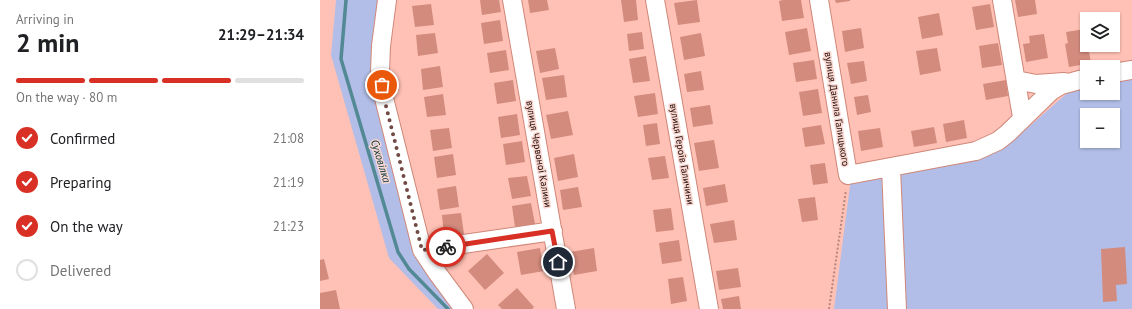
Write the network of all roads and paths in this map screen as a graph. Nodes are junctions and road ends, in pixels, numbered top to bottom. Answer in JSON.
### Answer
{"nodes":[{"id":1,"x":387,"y":0,"type":"edge"},
{"id":2,"x":512,"y":0,"type":"edge"},
{"id":3,"x":655,"y":0,"type":"edge"},
{"id":4,"x":818,"y":0,"type":"edge"},
{"id":5,"x":1002,"y":0,"type":"edge"},
{"id":6,"x":1132,"y":70,"type":"edge"},
{"id":7,"x":1120,"y":73,"type":"edge"},
{"id":8,"x":1016,"y":80,"type":"junction"},
{"id":9,"x":1080,"y":80,"type":"edge"},
{"id":10,"x":1022,"y":117,"type":"junction"},
{"id":11,"x":891,"y":168,"type":"junction"},
{"id":12,"x":848,"y":175,"type":"junction"},
{"id":13,"x":552,"y":231,"type":"junction"},
{"id":14,"x":422,"y":250,"type":"junction"},
{"id":15,"x":464,"y":309,"type":"edge"},
{"id":16,"x":566,"y":309,"type":"edge"},
{"id":17,"x":709,"y":309,"type":"edge"},
{"id":18,"x":830,"y":309,"type":"edge"},
{"id":19,"x":897,"y":309,"type":"edge"}],
"edges":[{"from":1,"to":14,"type":"street"},
{"from":2,"to":13,"type":"street","name":"вулиця Червоної Калини"},
{"from":3,"to":17,"type":"street","name":"вулиця Героїв Галичини"},
{"from":4,"to":12,"type":"street","name":"вулиця Данила Галицького"},
{"from":5,"to":8,"type":"street"},
{"from":6,"to":7,"type":"street"},
{"from":8,"to":9,"type":"street"},
{"from":8,"to":10,"type":"street"},
{"from":9,"to":10,"type":"street","name":"вулиця Данила Галицького"},
{"from":10,"to":11,"type":"street","name":"вулиця Данила Галицького"},
{"from":11,"to":12,"type":"street","name":"вулиця Данила Галицького"},
{"from":11,"to":19,"type":"street"},
{"from":12,"to":18,"type":"path"},
{"from":13,"to":14,"type":"street"},
{"from":13,"to":16,"type":"street","name":"вулиця Червоної Калини"},
{"from":14,"to":15,"type":"street"}]}
